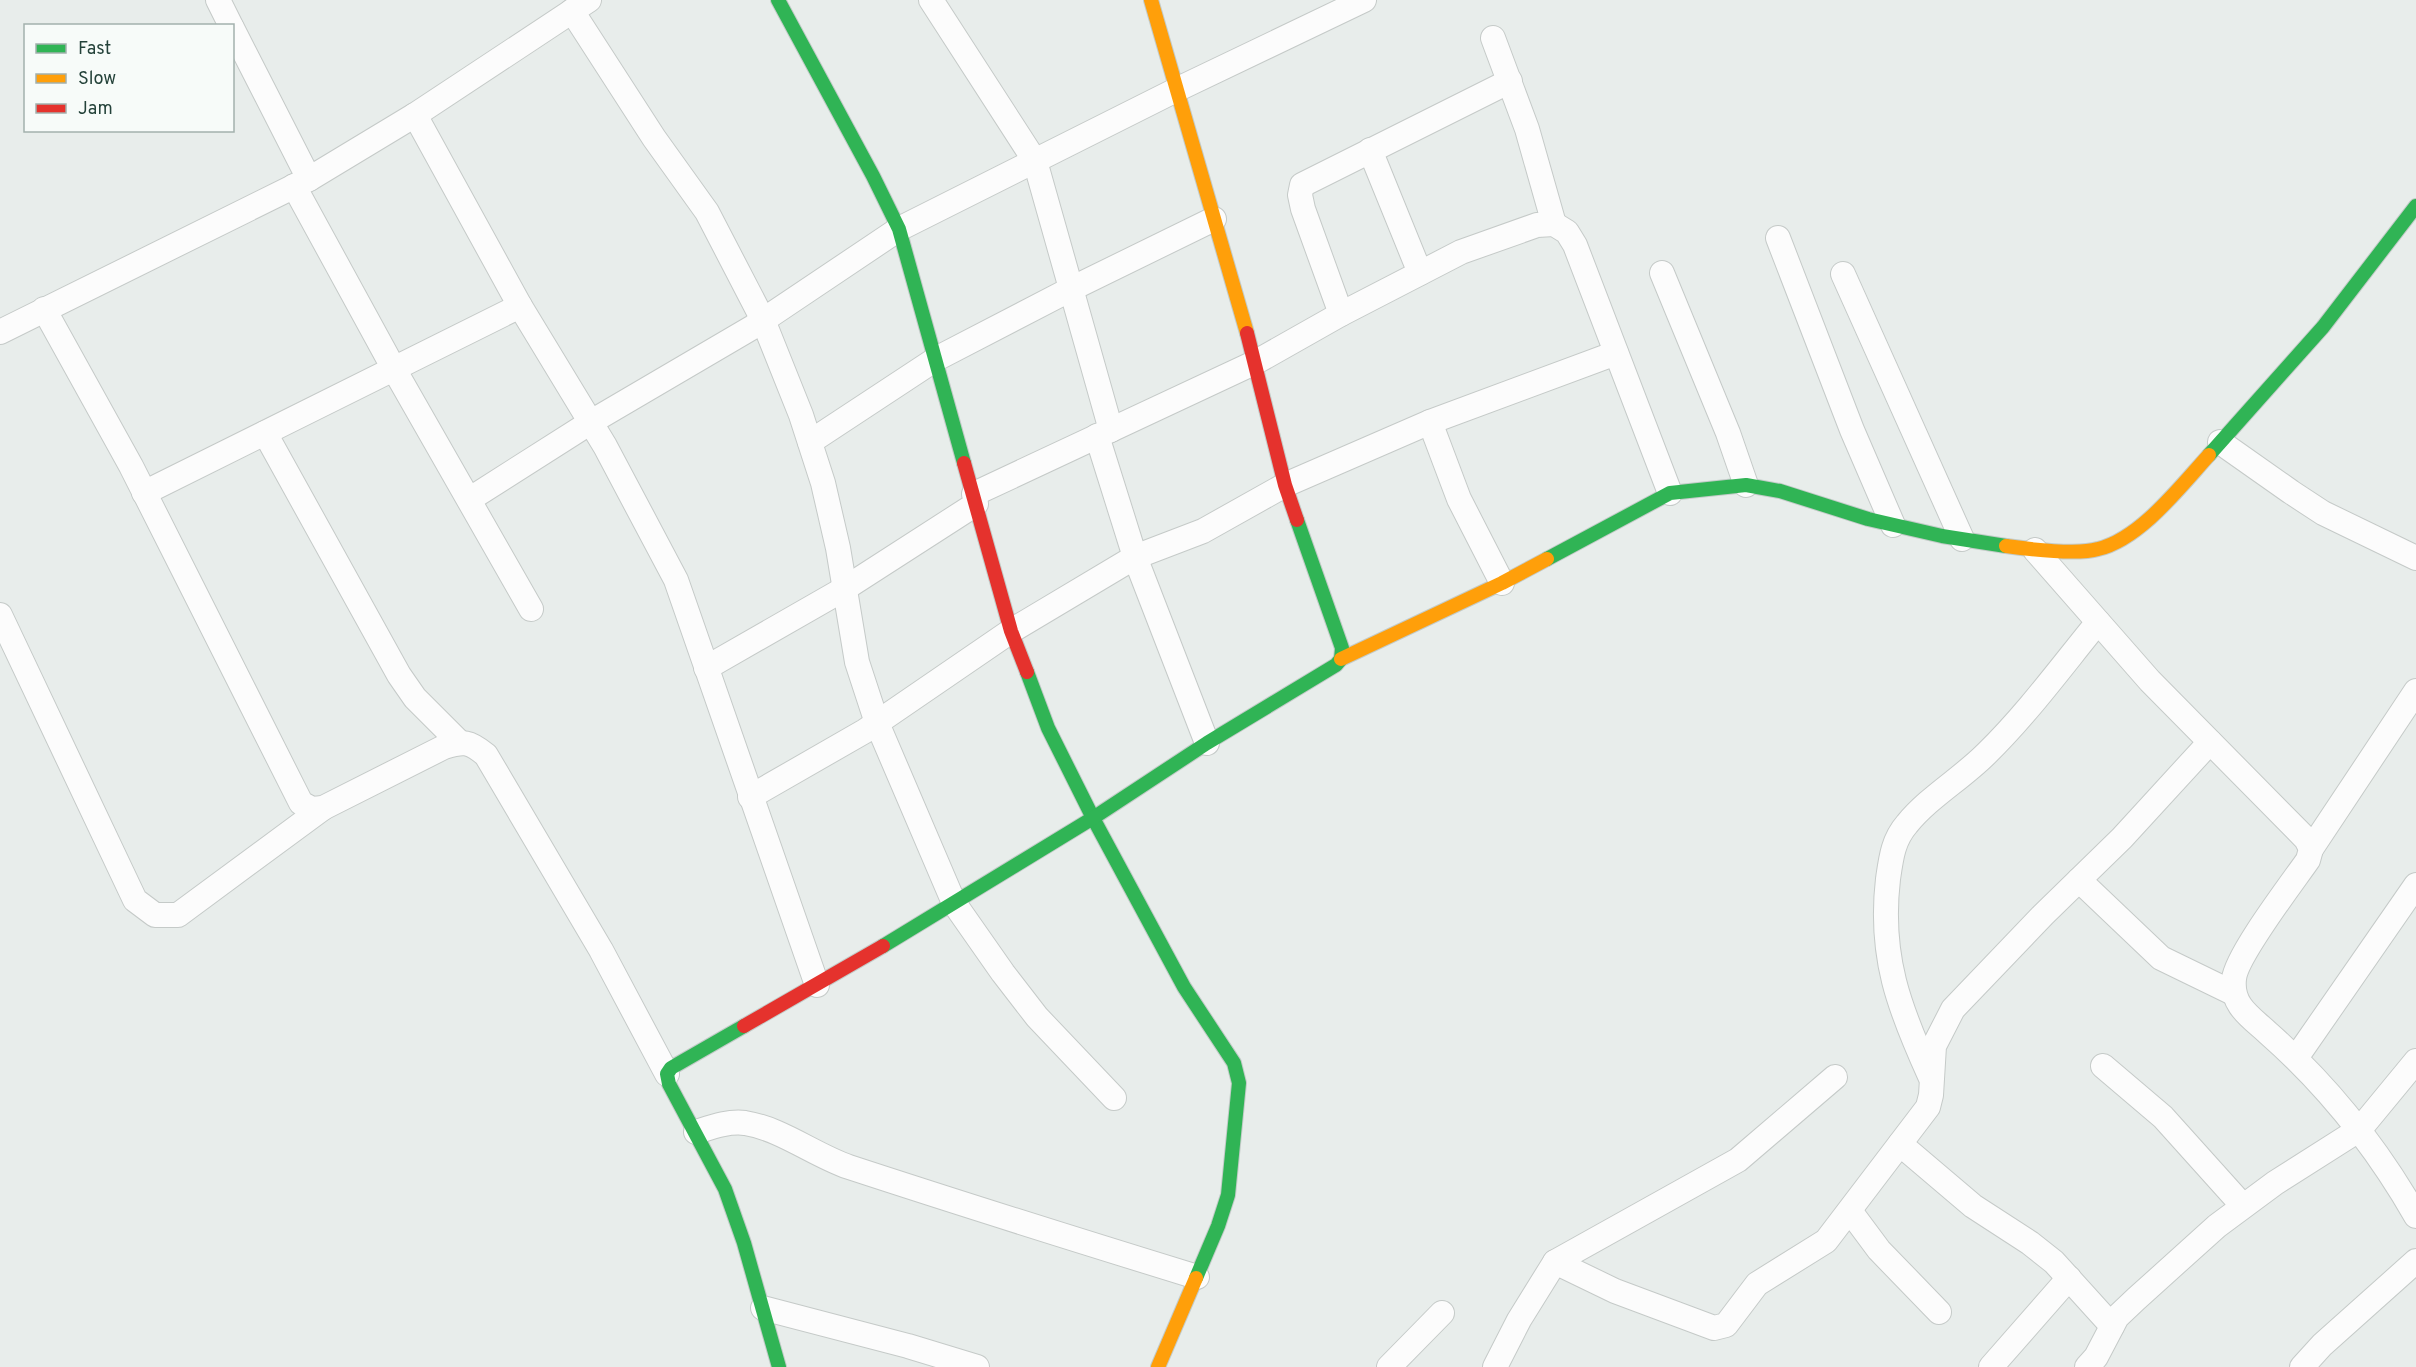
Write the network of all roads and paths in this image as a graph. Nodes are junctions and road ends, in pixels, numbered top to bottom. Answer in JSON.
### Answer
{"nodes":[{"id":1,"x":218,"y":0,"type":"edge"},
{"id":2,"x":777,"y":0,"type":"edge"},
{"id":3,"x":931,"y":0,"type":"edge"},
{"id":4,"x":1151,"y":0,"type":"edge"},
{"id":5,"x":1364,"y":0,"type":"edge"},
{"id":6,"x":580,"y":6,"type":"edge"},
{"id":7,"x":1321,"y":9,"type":"edge"},
{"id":8,"x":230,"y":24,"type":"edge"},
{"id":9,"x":234,"y":31,"type":"edge"},
{"id":10,"x":1493,"y":38,"type":"dead end"},
{"id":11,"x":1510,"y":81,"type":"junction"},
{"id":12,"x":1176,"y":90,"type":"junction"},
{"id":13,"x":414,"y":115,"type":"junction"},
{"id":14,"x":1370,"y":150,"type":"junction"},
{"id":15,"x":1035,"y":161,"type":"junction"},
{"id":16,"x":302,"y":183,"type":"junction"},
{"id":17,"x":2416,"y":206,"type":"edge"},
{"id":18,"x":1214,"y":219,"type":"junction"},
{"id":19,"x":1554,"y":224,"type":"junction"},
{"id":20,"x":899,"y":229,"type":"junction"},
{"id":21,"x":1778,"y":238,"type":"dead end"},
{"id":22,"x":1420,"y":273,"type":"junction"},
{"id":23,"x":1662,"y":273,"type":"dead end"},
{"id":24,"x":1843,"y":274,"type":"dead end"},
{"id":25,"x":1071,"y":289,"type":"junction"},
{"id":26,"x":520,"y":306,"type":"junction"},
{"id":27,"x":44,"y":309,"type":"junction"},
{"id":28,"x":1341,"y":314,"type":"junction"},
{"id":29,"x":763,"y":321,"type":"junction"},
{"id":30,"x":0,"y":332,"type":"edge"},
{"id":31,"x":1616,"y":353,"type":"junction"},
{"id":32,"x":936,"y":359,"type":"junction"},
{"id":33,"x":1256,"y":362,"type":"junction"},
{"id":34,"x":394,"y":369,"type":"junction"},
{"id":35,"x":591,"y":422,"type":"junction"},
{"id":36,"x":1430,"y":422,"type":"junction"},
{"id":37,"x":265,"y":433,"type":"junction"},
{"id":38,"x":1104,"y":433,"type":"junction"},
{"id":39,"x":810,"y":442,"type":"junction"},
{"id":40,"x":2220,"y":442,"type":"junction"},
{"id":41,"x":1286,"y":485,"type":"junction"},
{"id":42,"x":1746,"y":485,"type":"junction"},
{"id":43,"x":144,"y":493,"type":"junction"},
{"id":44,"x":1670,"y":493,"type":"junction"},
{"id":45,"x":470,"y":499,"type":"junction"},
{"id":46,"x":975,"y":499,"type":"junction"},
{"id":47,"x":1893,"y":525,"type":"junction"},
{"id":48,"x":1962,"y":539,"type":"junction"},
{"id":49,"x":2035,"y":550,"type":"junction"},
{"id":50,"x":1135,"y":557,"type":"junction"},
{"id":51,"x":2416,"y":558,"type":"edge"},
{"id":52,"x":1502,"y":583,"type":"junction"},
{"id":53,"x":844,"y":589,"type":"junction"},
{"id":54,"x":531,"y":609,"type":"dead end"},
{"id":55,"x":0,"y":615,"type":"edge"},
{"id":56,"x":2098,"y":622,"type":"junction"},
{"id":57,"x":1011,"y":631,"type":"junction"},
{"id":58,"x":1341,"y":659,"type":"junction"},
{"id":59,"x":706,"y":668,"type":"junction"},
{"id":60,"x":2416,"y":691,"type":"edge"},
{"id":61,"x":877,"y":723,"type":"junction"},
{"id":62,"x":459,"y":742,"type":"junction"},
{"id":63,"x":2210,"y":742,"type":"junction"},
{"id":64,"x":1207,"y":743,"type":"junction"},
{"id":65,"x":750,"y":797,"type":"junction"},
{"id":66,"x":323,"y":808,"type":"junction"},
{"id":67,"x":1093,"y":818,"type":"junction"},
{"id":68,"x":2311,"y":849,"type":"junction"},
{"id":69,"x":2079,"y":880,"type":"junction"},
{"id":70,"x":2416,"y":885,"type":"edge"},
{"id":71,"x":954,"y":903,"type":"junction"},
{"id":72,"x":817,"y":985,"type":"junction"},
{"id":73,"x":2233,"y":993,"type":"junction"},
{"id":74,"x":2296,"y":1058,"type":"junction"},
{"id":75,"x":2416,"y":1061,"type":"edge"},
{"id":76,"x":2103,"y":1066,"type":"dead end"},
{"id":77,"x":667,"y":1074,"type":"junction"},
{"id":78,"x":1835,"y":1077,"type":"dead end"},
{"id":79,"x":1932,"y":1081,"type":"junction"},
{"id":80,"x":1114,"y":1098,"type":"dead end"},
{"id":81,"x":2360,"y":1129,"type":"junction"},
{"id":82,"x":696,"y":1132,"type":"junction"},
{"id":83,"x":1900,"y":1144,"type":"junction"},
{"id":84,"x":2243,"y":1206,"type":"junction"},
{"id":85,"x":1850,"y":1211,"type":"junction"},
{"id":86,"x":2416,"y":1216,"type":"edge"},
{"id":87,"x":1555,"y":1262,"type":"junction"},
{"id":88,"x":2416,"y":1262,"type":"edge"},
{"id":89,"x":1197,"y":1277,"type":"junction"},
{"id":90,"x":2068,"y":1278,"type":"junction"},
{"id":91,"x":762,"y":1308,"type":"junction"},
{"id":92,"x":1939,"y":1312,"type":"dead end"},
{"id":93,"x":1442,"y":1313,"type":"dead end"},
{"id":94,"x":2112,"y":1326,"type":"junction"},
{"id":95,"x":779,"y":1367,"type":"edge"},
{"id":96,"x":977,"y":1367,"type":"edge"},
{"id":97,"x":1158,"y":1367,"type":"edge"},
{"id":98,"x":1389,"y":1367,"type":"edge"},
{"id":99,"x":1495,"y":1367,"type":"edge"},
{"id":100,"x":1991,"y":1367,"type":"edge"},
{"id":101,"x":2087,"y":1367,"type":"edge"},
{"id":102,"x":2302,"y":1367,"type":"edge"}],
"edges":[{"from":1,"to":8,"type":"street"},
{"from":2,"to":20,"type":"street"},
{"from":3,"to":15,"type":"street"},
{"from":4,"to":12,"type":"street"},
{"from":5,"to":7,"type":"street"},
{"from":6,"to":13,"type":"street"},
{"from":6,"to":29,"type":"street"},
{"from":7,"to":12,"type":"street"},
{"from":9,"to":16,"type":"street"},
{"from":10,"to":11,"type":"street"},
{"from":11,"to":14,"type":"street"},
{"from":11,"to":19,"type":"street"},
{"from":12,"to":15,"type":"street"},
{"from":12,"to":18,"type":"street"},
{"from":13,"to":16,"type":"street"},
{"from":13,"to":26,"type":"street"},
{"from":14,"to":22,"type":"street"},
{"from":14,"to":28,"type":"street"},
{"from":15,"to":20,"type":"street"},
{"from":15,"to":25,"type":"street"},
{"from":16,"to":27,"type":"street"},
{"from":16,"to":34,"type":"street"},
{"from":17,"to":40,"type":"street"},
{"from":18,"to":25,"type":"street"},
{"from":18,"to":33,"type":"street"},
{"from":19,"to":22,"type":"street"},
{"from":19,"to":31,"type":"street"},
{"from":20,"to":29,"type":"street"},
{"from":20,"to":32,"type":"street"},
{"from":21,"to":47,"type":"street"},
{"from":22,"to":28,"type":"street"},
{"from":23,"to":42,"type":"street"},
{"from":24,"to":48,"type":"street"},
{"from":25,"to":32,"type":"street"},
{"from":25,"to":38,"type":"street"},
{"from":26,"to":34,"type":"street"},
{"from":26,"to":35,"type":"street"},
{"from":27,"to":30,"type":"street"},
{"from":27,"to":43,"type":"street"},
{"from":28,"to":33,"type":"street"},
{"from":29,"to":35,"type":"street"},
{"from":29,"to":39,"type":"street"},
{"from":31,"to":36,"type":"street"},
{"from":31,"to":44,"type":"street"},
{"from":32,"to":39,"type":"street"},
{"from":32,"to":46,"type":"street"},
{"from":33,"to":38,"type":"street"},
{"from":33,"to":41,"type":"street"},
{"from":34,"to":37,"type":"street"},
{"from":34,"to":45,"type":"street"},
{"from":35,"to":45,"type":"street"},
{"from":35,"to":59,"type":"street"},
{"from":36,"to":41,"type":"street"},
{"from":36,"to":52,"type":"street"},
{"from":37,"to":43,"type":"street"},
{"from":37,"to":62,"type":"street"},
{"from":38,"to":46,"type":"street"},
{"from":38,"to":50,"type":"street"},
{"from":39,"to":53,"type":"street"},
{"from":40,"to":49,"type":"street"},
{"from":40,"to":51,"type":"street"},
{"from":41,"to":50,"type":"street"},
{"from":41,"to":58,"type":"street"},
{"from":42,"to":44,"type":"street"},
{"from":42,"to":47,"type":"street"},
{"from":43,"to":66,"type":"street"},
{"from":44,"to":52,"type":"street"},
{"from":45,"to":54,"type":"street"},
{"from":46,"to":53,"type":"street"},
{"from":46,"to":57,"type":"street"},
{"from":47,"to":48,"type":"street"},
{"from":48,"to":49,"type":"street"},
{"from":49,"to":56,"type":"street"},
{"from":50,"to":57,"type":"street"},
{"from":50,"to":64,"type":"street"},
{"from":52,"to":58,"type":"street"},
{"from":53,"to":59,"type":"street"},
{"from":53,"to":61,"type":"street"},
{"from":55,"to":66,"type":"street"},
{"from":56,"to":63,"type":"street"},
{"from":56,"to":79,"type":"street"},
{"from":57,"to":61,"type":"street"},
{"from":57,"to":67,"type":"street"},
{"from":58,"to":64,"type":"street"},
{"from":59,"to":65,"type":"street"},
{"from":60,"to":68,"type":"street"},
{"from":61,"to":65,"type":"street"},
{"from":61,"to":71,"type":"street"},
{"from":62,"to":66,"type":"street"},
{"from":62,"to":77,"type":"street"},
{"from":63,"to":68,"type":"street"},
{"from":63,"to":69,"type":"street"},
{"from":64,"to":67,"type":"street"},
{"from":65,"to":72,"type":"street"},
{"from":67,"to":71,"type":"street"},
{"from":67,"to":89,"type":"street"},
{"from":68,"to":73,"type":"street"},
{"from":69,"to":73,"type":"street"},
{"from":69,"to":79,"type":"street"},
{"from":70,"to":74,"type":"street"},
{"from":71,"to":72,"type":"street"},
{"from":71,"to":80,"type":"street"},
{"from":72,"to":77,"type":"street"},
{"from":73,"to":74,"type":"street"},
{"from":74,"to":81,"type":"street"},
{"from":75,"to":81,"type":"street"},
{"from":76,"to":84,"type":"street"},
{"from":77,"to":82,"type":"street"},
{"from":78,"to":87,"type":"street"},
{"from":79,"to":83,"type":"street"},
{"from":81,"to":84,"type":"street"},
{"from":81,"to":86,"type":"street"},
{"from":82,"to":89,"type":"street"},
{"from":82,"to":91,"type":"street"},
{"from":83,"to":85,"type":"street"},
{"from":83,"to":90,"type":"street"},
{"from":84,"to":94,"type":"street"},
{"from":85,"to":87,"type":"street"},
{"from":85,"to":92,"type":"street"},
{"from":87,"to":99,"type":"street"},
{"from":88,"to":102,"type":"street"},
{"from":89,"to":97,"type":"street"},
{"from":90,"to":94,"type":"street"},
{"from":90,"to":100,"type":"street"},
{"from":91,"to":95,"type":"street"},
{"from":91,"to":96,"type":"street"},
{"from":93,"to":98,"type":"street"},
{"from":94,"to":101,"type":"street"}]}
